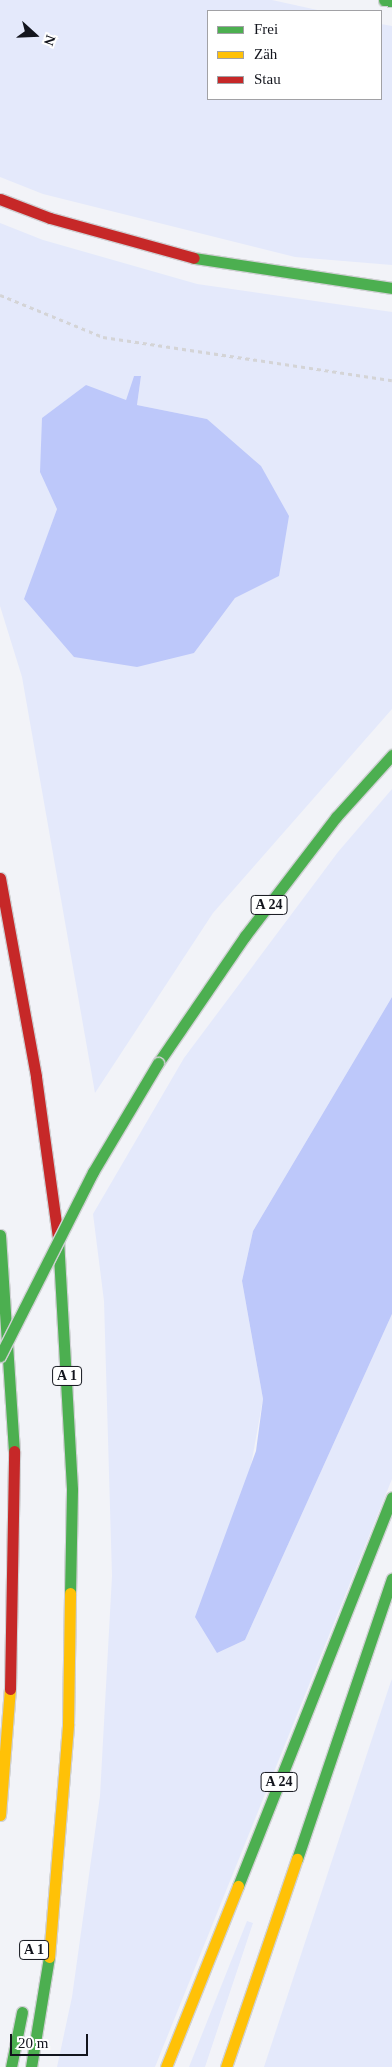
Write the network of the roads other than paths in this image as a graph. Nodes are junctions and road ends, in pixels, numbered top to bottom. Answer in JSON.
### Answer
{"nodes":[{"id":1,"x":384,"y":0,"type":"edge"},
{"id":2,"x":392,"y":1,"type":"edge"},
{"id":3,"x":0,"y":199,"type":"edge"},
{"id":4,"x":392,"y":288,"type":"edge"},
{"id":5,"x":392,"y":755,"type":"edge"},
{"id":6,"x":0,"y":878,"type":"edge"},
{"id":7,"x":0,"y":1235,"type":"edge"},
{"id":8,"x":0,"y":1356,"type":"edge"},
{"id":9,"x":392,"y":1497,"type":"edge"},
{"id":10,"x":392,"y":1579,"type":"edge"},
{"id":11,"x":0,"y":1814,"type":"edge"},
{"id":12,"x":58,"y":1834,"type":"junction"},
{"id":13,"x":38,"y":1931,"type":"dead end"},
{"id":14,"x":25,"y":1999,"type":"dead end"},
{"id":15,"x":11,"y":2067,"type":"edge"},
{"id":16,"x":31,"y":2067,"type":"edge"},
{"id":17,"x":166,"y":2067,"type":"edge"},
{"id":18,"x":226,"y":2067,"type":"edge"}],
"edges":[{"from":1,"to":2,"type":"highway"},
{"from":3,"to":4,"type":"highway"},
{"from":5,"to":8,"type":"highway","number":"A 24","bridge":true},
{"from":6,"to":12,"type":"highway","number":"A 1"},
{"from":7,"to":11,"type":"highway"},
{"from":9,"to":17,"type":"highway","number":"A 24"},
{"from":10,"to":18,"type":"highway","number":"A 24"},
{"from":12,"to":13,"type":"highway","number":"A 1"},
{"from":12,"to":16,"type":"highway","number":"A 1"},
{"from":14,"to":15,"type":"highway"}]}
